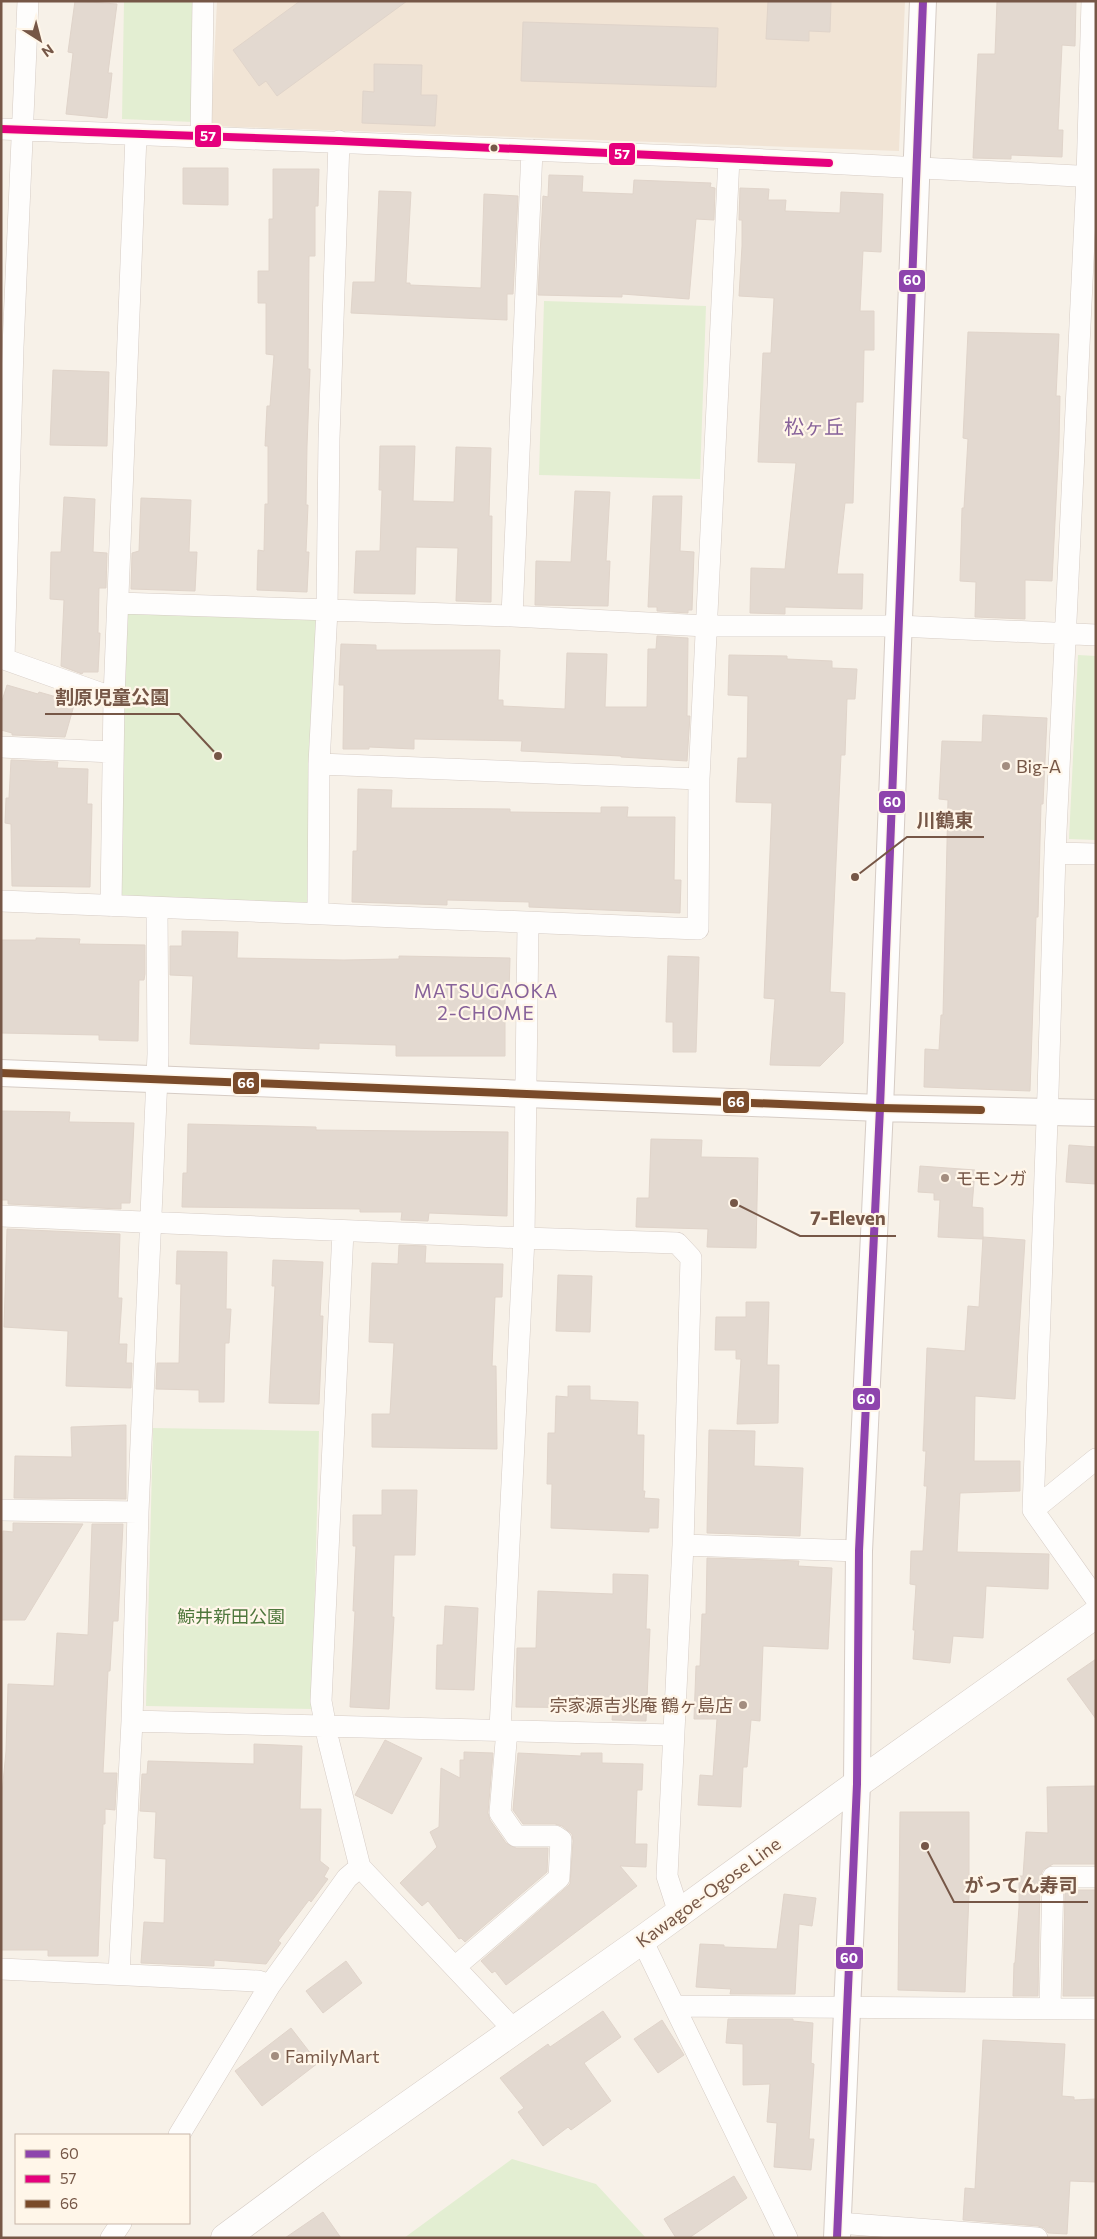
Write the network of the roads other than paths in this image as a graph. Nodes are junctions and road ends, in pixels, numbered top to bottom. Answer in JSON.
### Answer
{"nodes":[{"id":1,"x":28,"y":1,"type":"edge"},
{"id":2,"x":203,"y":1,"type":"edge"},
{"id":3,"x":923,"y":1,"type":"edge"},
{"id":4,"x":1092,"y":1,"type":"edge"},
{"id":5,"x":1,"y":129,"type":"edge"},
{"id":6,"x":23,"y":130,"type":"junction"},
{"id":7,"x":136,"y":134,"type":"junction"},
{"id":8,"x":201,"y":136,"type":"junction"},
{"id":9,"x":339,"y":141,"type":"junction"},
{"id":10,"x":532,"y":150,"type":"junction"},
{"id":11,"x":729,"y":158,"type":"junction"},
{"id":12,"x":917,"y":169,"type":"junction"},
{"id":13,"x":1091,"y":177,"type":"edge"},
{"id":14,"x":7,"y":346,"type":"edge"},
{"id":15,"x":118,"y":603,"type":"junction"},
{"id":16,"x":327,"y":610,"type":"junction"},
{"id":17,"x":512,"y":616,"type":"junction"},
{"id":18,"x":706,"y":626,"type":"junction"},
{"id":19,"x":898,"y":626,"type":"junction"},
{"id":20,"x":1065,"y":634,"type":"junction"},
{"id":21,"x":1096,"y":635,"type":"edge"},
{"id":22,"x":3,"y":659,"type":"edge"},
{"id":23,"x":114,"y":698,"type":"junction"},
{"id":24,"x":1,"y":747,"type":"edge"},
{"id":25,"x":114,"y":752,"type":"junction"},
{"id":26,"x":319,"y":764,"type":"junction"},
{"id":27,"x":699,"y":779,"type":"junction"},
{"id":28,"x":1054,"y":853,"type":"junction"},
{"id":29,"x":1096,"y":854,"type":"edge"},
{"id":30,"x":1,"y":902,"type":"edge"},
{"id":31,"x":111,"y":906,"type":"junction"},
{"id":32,"x":157,"y":909,"type":"junction"},
{"id":33,"x":318,"y":913,"type":"junction"},
{"id":34,"x":528,"y":924,"type":"junction"},
{"id":35,"x":1,"y":1073,"type":"edge"},
{"id":36,"x":157,"y":1078,"type":"junction"},
{"id":37,"x":526,"y":1092,"type":"junction"},
{"id":38,"x":880,"y":1108,"type":"junction"},
{"id":39,"x":1048,"y":1111,"type":"junction"},
{"id":40,"x":1096,"y":1113,"type":"edge"},
{"id":41,"x":1,"y":1216,"type":"edge"},
{"id":42,"x":151,"y":1223,"type":"junction"},
{"id":43,"x":343,"y":1231,"type":"junction"},
{"id":44,"x":524,"y":1238,"type":"junction"},
{"id":45,"x":1096,"y":1459,"type":"edge"},
{"id":46,"x":1,"y":1510,"type":"edge"},
{"id":47,"x":1033,"y":1510,"type":"junction"},
{"id":48,"x":138,"y":1512,"type":"junction"},
{"id":49,"x":683,"y":1545,"type":"junction"},
{"id":50,"x":859,"y":1551,"type":"junction"},
{"id":51,"x":1096,"y":1599,"type":"edge"},
{"id":52,"x":1096,"y":1614,"type":"edge"},
{"id":53,"x":132,"y":1721,"type":"junction"},
{"id":54,"x":325,"y":1726,"type":"junction"},
{"id":55,"x":503,"y":1730,"type":"junction"},
{"id":56,"x":673,"y":1735,"type":"junction"},
{"id":57,"x":856,"y":1784,"type":"junction"},
{"id":58,"x":360,"y":1867,"type":"junction"},
{"id":59,"x":1096,"y":1877,"type":"edge"},
{"id":60,"x":680,"y":1913,"type":"junction"},
{"id":61,"x":642,"y":1940,"type":"junction"},
{"id":62,"x":455,"y":1967,"type":"junction"},
{"id":63,"x":1,"y":1969,"type":"edge"},
{"id":64,"x":119,"y":1974,"type":"junction"},
{"id":65,"x":270,"y":1985,"type":"junction"},
{"id":66,"x":674,"y":2006,"type":"junction"},
{"id":67,"x":848,"y":2007,"type":"junction"},
{"id":68,"x":1050,"y":2008,"type":"junction"},
{"id":69,"x":1096,"y":2009,"type":"edge"},
{"id":70,"x":514,"y":2030,"type":"junction"},
{"id":71,"x":180,"y":2134,"type":"edge"},
{"id":72,"x":120,"y":2224,"type":"edge"},
{"id":73,"x":838,"y":2230,"type":"edge"},
{"id":74,"x":110,"y":2238,"type":"edge"},
{"id":75,"x":225,"y":2238,"type":"edge"},
{"id":76,"x":786,"y":2238,"type":"edge"},
{"id":77,"x":1037,"y":2238,"type":"edge"}],
"edges":[{"from":1,"to":6,"type":"street"},
{"from":2,"to":8,"type":"street"},
{"from":3,"to":12,"type":"street"},
{"from":4,"to":13,"type":"street"},
{"from":5,"to":6,"type":"street"},
{"from":6,"to":7,"type":"street"},
{"from":6,"to":14,"type":"street"},
{"from":7,"to":8,"type":"street"},
{"from":7,"to":15,"type":"street"},
{"from":8,"to":9,"type":"street"},
{"from":9,"to":10,"type":"street"},
{"from":9,"to":16,"type":"street"},
{"from":10,"to":11,"type":"street"},
{"from":10,"to":17,"type":"street"},
{"from":11,"to":12,"type":"street"},
{"from":11,"to":18,"type":"street"},
{"from":12,"to":13,"type":"street"},
{"from":12,"to":19,"type":"street"},
{"from":13,"to":20,"type":"street"},
{"from":14,"to":22,"type":"street"},
{"from":15,"to":16,"type":"street"},
{"from":15,"to":23,"type":"street"},
{"from":16,"to":17,"type":"street"},
{"from":16,"to":26,"type":"street"},
{"from":17,"to":18,"type":"street"},
{"from":18,"to":19,"type":"street"},
{"from":18,"to":27,"type":"street"},
{"from":19,"to":20,"type":"street"},
{"from":19,"to":38,"type":"street"},
{"from":20,"to":21,"type":"street"},
{"from":20,"to":28,"type":"street"},
{"from":22,"to":23,"type":"street"},
{"from":23,"to":25,"type":"street"},
{"from":24,"to":25,"type":"street"},
{"from":25,"to":31,"type":"street"},
{"from":26,"to":27,"type":"street"},
{"from":26,"to":33,"type":"street"},
{"from":27,"to":34,"type":"street"},
{"from":28,"to":29,"type":"street"},
{"from":28,"to":39,"type":"street"},
{"from":30,"to":31,"type":"street"},
{"from":31,"to":32,"type":"street"},
{"from":32,"to":33,"type":"street"},
{"from":32,"to":36,"type":"street"},
{"from":33,"to":34,"type":"street"},
{"from":34,"to":37,"type":"street"},
{"from":35,"to":36,"type":"street"},
{"from":36,"to":37,"type":"street"},
{"from":36,"to":42,"type":"street"},
{"from":37,"to":38,"type":"street"},
{"from":37,"to":44,"type":"street"},
{"from":38,"to":39,"type":"street"},
{"from":38,"to":50,"type":"street"},
{"from":39,"to":40,"type":"street"},
{"from":39,"to":47,"type":"street"},
{"from":41,"to":42,"type":"street"},
{"from":42,"to":43,"type":"street"},
{"from":42,"to":48,"type":"street"},
{"from":43,"to":44,"type":"street"},
{"from":43,"to":54,"type":"street"},
{"from":44,"to":49,"type":"street"},
{"from":44,"to":55,"type":"street"},
{"from":45,"to":47,"type":"street"},
{"from":46,"to":48,"type":"street"},
{"from":47,"to":51,"type":"street"},
{"from":48,"to":53,"type":"street"},
{"from":49,"to":50,"type":"street"},
{"from":49,"to":56,"type":"street"},
{"from":50,"to":57,"type":"street"},
{"from":52,"to":57,"type":"main road","name":"Kawagoe-Ogose Line"},
{"from":53,"to":54,"type":"street"},
{"from":53,"to":64,"type":"street"},
{"from":54,"to":55,"type":"street"},
{"from":54,"to":58,"type":"street"},
{"from":55,"to":56,"type":"street"},
{"from":55,"to":62,"type":"street"},
{"from":56,"to":60,"type":"street"},
{"from":57,"to":60,"type":"main road","name":"Kawagoe-Ogose Line"},
{"from":57,"to":67,"type":"street"},
{"from":58,"to":62,"type":"street"},
{"from":58,"to":65,"type":"street"},
{"from":59,"to":68,"type":"street"},
{"from":60,"to":61,"type":"main road","name":"Kawagoe-Ogose Line"},
{"from":61,"to":66,"type":"street"},
{"from":61,"to":70,"type":"main road","name":"Kawagoe-Ogose Line"},
{"from":62,"to":70,"type":"street"},
{"from":63,"to":64,"type":"street"},
{"from":64,"to":65,"type":"street"},
{"from":65,"to":71,"type":"street"},
{"from":66,"to":67,"type":"street"},
{"from":66,"to":76,"type":"street"},
{"from":67,"to":68,"type":"street"},
{"from":67,"to":73,"type":"street"},
{"from":68,"to":69,"type":"street"},
{"from":70,"to":75,"type":"main road","name":"Kawagoe-Ogose Line"},
{"from":72,"to":74,"type":"street"},
{"from":73,"to":77,"type":"street"}]}
